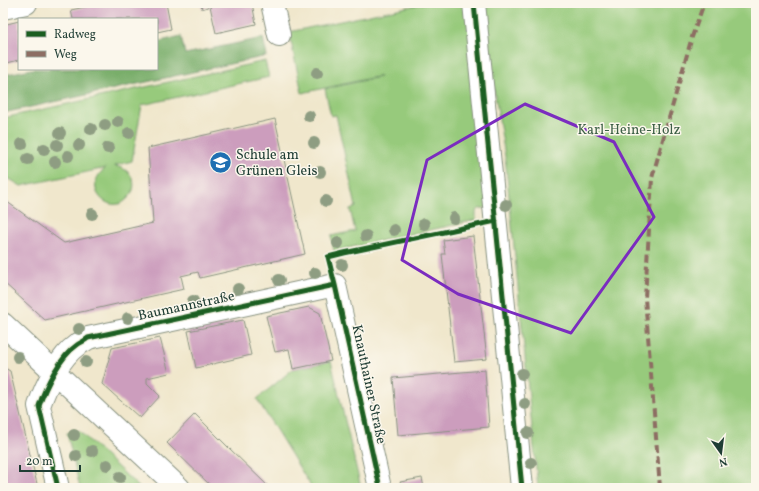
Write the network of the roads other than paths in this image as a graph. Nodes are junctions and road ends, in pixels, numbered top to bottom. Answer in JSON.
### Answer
{"nodes":[{"id":1,"x":26,"y":3,"type":"edge"},
{"id":2,"x":272,"y":3,"type":"edge"},
{"id":3,"x":474,"y":3,"type":"edge"},
{"id":4,"x":3,"y":8,"type":"edge"},
{"id":5,"x":279,"y":34,"type":"dead end"},
{"id":6,"x":336,"y":285,"type":"joint"},
{"id":7,"x":6,"y":331,"type":"edge"},
{"id":8,"x":55,"y":371,"type":"junction"},
{"id":9,"x":58,"y":488,"type":"edge"},
{"id":10,"x":179,"y":488,"type":"edge"},
{"id":11,"x":380,"y":488,"type":"edge"},
{"id":12,"x":522,"y":488,"type":"edge"}],
"edges":[{"from":1,"to":4,"type":"street"},
{"from":2,"to":5,"type":"street"},
{"from":3,"to":12,"type":"street"},
{"from":6,"to":8,"type":"street","name":"Baumannstraße"},
{"from":6,"to":11,"type":"street","name":"Knauthainer Straße"},
{"from":7,"to":8,"type":"street"},
{"from":8,"to":9,"type":"street","name":"Baumannstraße"},
{"from":8,"to":10,"type":"street"}]}
